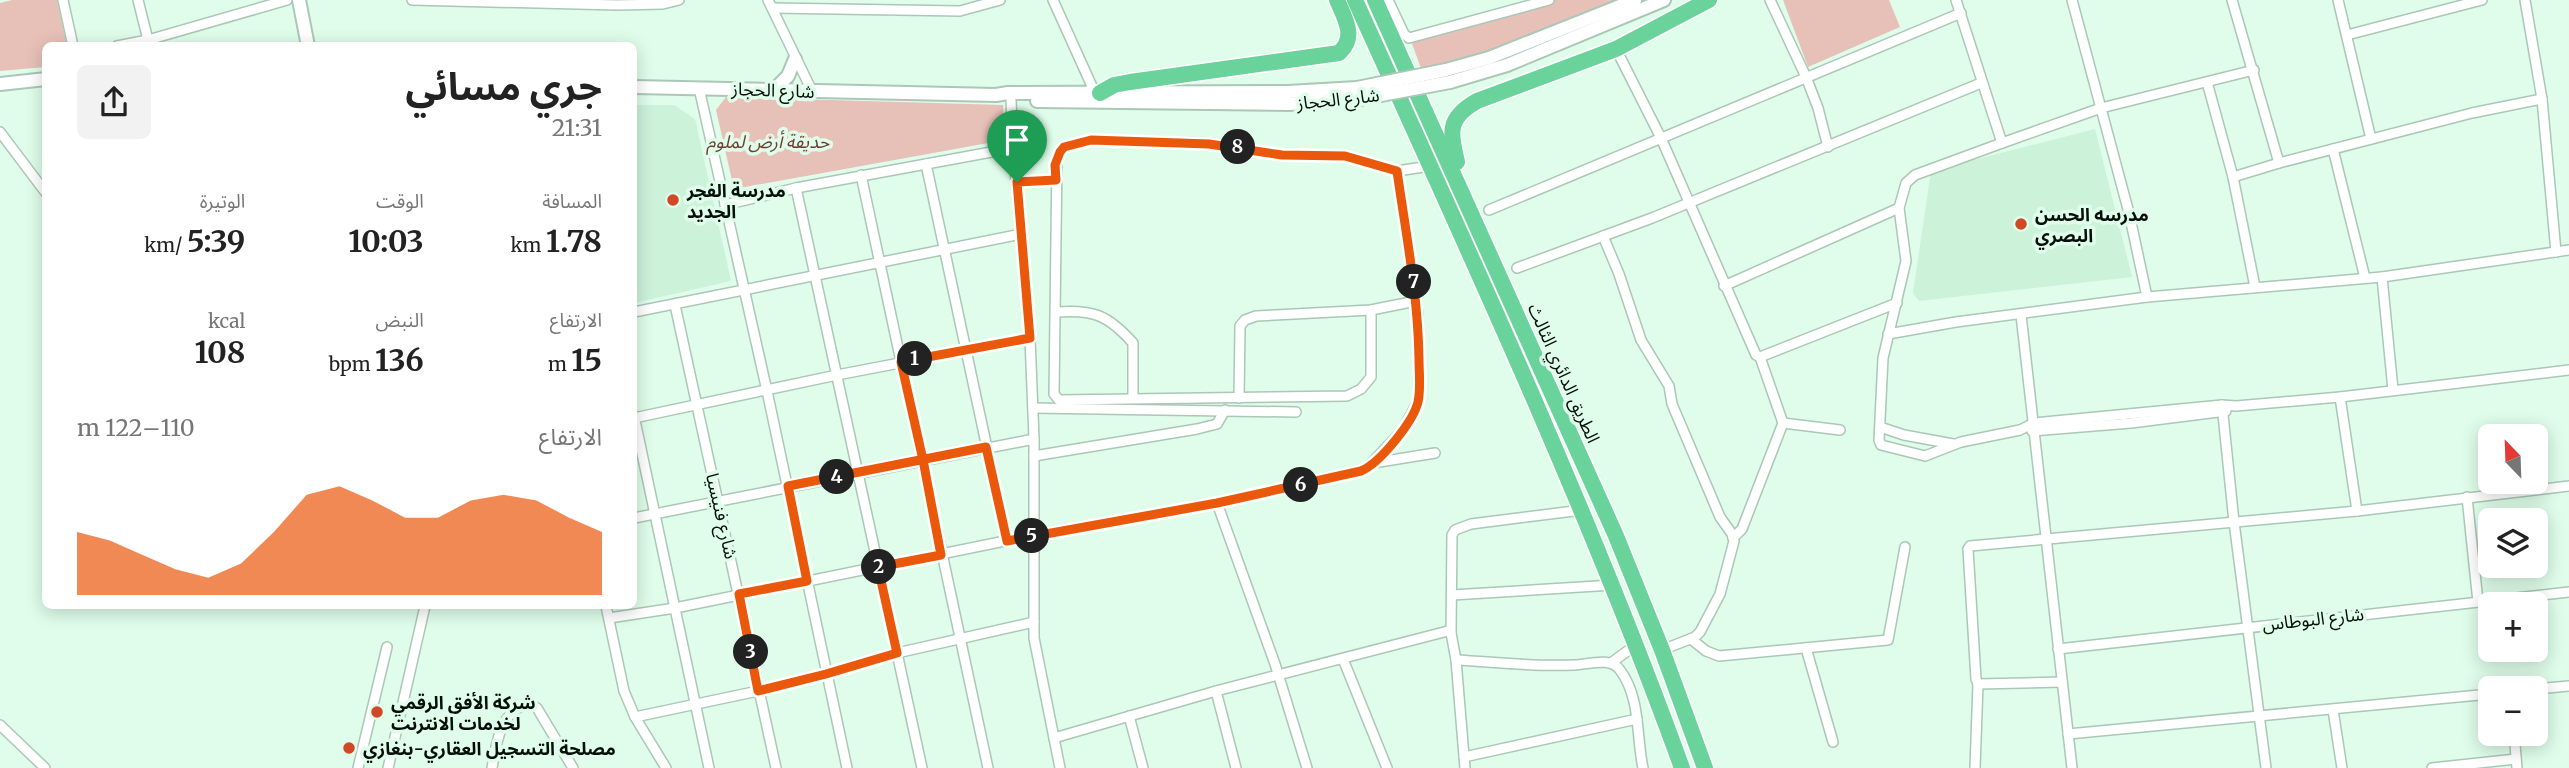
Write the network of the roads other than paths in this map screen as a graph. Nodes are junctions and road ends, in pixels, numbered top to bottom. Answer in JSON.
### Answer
{"nodes":[{"id":1,"x":63,"y":0,"type":"edge"},
{"id":2,"x":138,"y":0,"type":"edge"},
{"id":3,"x":288,"y":0,"type":"edge"},
{"id":4,"x":299,"y":0,"type":"edge"},
{"id":5,"x":412,"y":0,"type":"edge"},
{"id":6,"x":679,"y":0,"type":"edge"},
{"id":7,"x":950,"y":0,"type":"edge"},
{"id":8,"x":1000,"y":0,"type":"edge"},
{"id":9,"x":1053,"y":0,"type":"edge"},
{"id":10,"x":1337,"y":0,"type":"edge"},
{"id":11,"x":1355,"y":0,"type":"edge"},
{"id":12,"x":1375,"y":0,"type":"edge"},
{"id":13,"x":1388,"y":0,"type":"edge"},
{"id":14,"x":1549,"y":0,"type":"edge"},
{"id":15,"x":1635,"y":0,"type":"edge"},
{"id":16,"x":1664,"y":0,"type":"edge"},
{"id":17,"x":1709,"y":0,"type":"edge"},
{"id":18,"x":1770,"y":0,"type":"edge"},
{"id":19,"x":1955,"y":0,"type":"edge"},
{"id":20,"x":2073,"y":0,"type":"edge"},
{"id":21,"x":2232,"y":0,"type":"edge"},
{"id":22,"x":2339,"y":0,"type":"edge"},
{"id":23,"x":2482,"y":0,"type":"edge"},
{"id":24,"x":2525,"y":0,"type":"edge"},
{"id":25,"x":514,"y":2,"type":"edge"},
{"id":26,"x":577,"y":2,"type":"edge"},
{"id":27,"x":617,"y":3,"type":"edge"},
{"id":28,"x":770,"y":4,"type":"edge"},
{"id":29,"x":866,"y":5,"type":"edge"},
{"id":30,"x":955,"y":11,"type":"junction"},
{"id":31,"x":1961,"y":13,"type":"junction"},
{"id":32,"x":2347,"y":35,"type":"junction"},
{"id":33,"x":72,"y":42,"type":"edge"},
{"id":34,"x":149,"y":42,"type":"edge"},
{"id":35,"x":152,"y":42,"type":"edge"},
{"id":36,"x":307,"y":42,"type":"edge"},
{"id":37,"x":1616,"y":49,"type":"junction"},
{"id":38,"x":795,"y":60,"type":"junction"},
{"id":39,"x":2253,"y":70,"type":"junction"},
{"id":40,"x":1448,"y":76,"type":"junction"},
{"id":41,"x":1806,"y":77,"type":"junction"},
{"id":42,"x":42,"y":79,"type":"edge"},
{"id":43,"x":2207,"y":82,"type":"junction"},
{"id":44,"x":1981,"y":83,"type":"junction"},
{"id":45,"x":0,"y":84,"type":"edge"},
{"id":46,"x":637,"y":87,"type":"edge"},
{"id":47,"x":699,"y":88,"type":"junction"},
{"id":48,"x":773,"y":91,"type":"junction"},
{"id":49,"x":812,"y":92,"type":"junction"},
{"id":50,"x":1098,"y":93,"type":"junction"},
{"id":51,"x":1359,"y":93,"type":"junction"},
{"id":52,"x":996,"y":95,"type":"junction"},
{"id":53,"x":2542,"y":99,"type":"junction"},
{"id":54,"x":1011,"y":100,"type":"junction"},
{"id":55,"x":2101,"y":108,"type":"junction"},
{"id":56,"x":0,"y":132,"type":"edge"},
{"id":57,"x":1661,"y":138,"type":"junction"},
{"id":58,"x":2371,"y":139,"type":"junction"},
{"id":59,"x":2002,"y":143,"type":"junction"},
{"id":60,"x":1828,"y":147,"type":"junction"},
{"id":61,"x":1013,"y":148,"type":"junction"},
{"id":62,"x":2333,"y":149,"type":"junction"},
{"id":63,"x":2279,"y":163,"type":"junction"},
{"id":64,"x":926,"y":164,"type":"junction"},
{"id":65,"x":1430,"y":166,"type":"junction"},
{"id":66,"x":1397,"y":171,"type":"junction"},
{"id":67,"x":862,"y":176,"type":"junction"},
{"id":68,"x":2233,"y":177,"type":"junction"},
{"id":69,"x":1056,"y":180,"type":"junction"},
{"id":70,"x":1017,"y":182,"type":"junction"},
{"id":71,"x":42,"y":188,"type":"edge"},
{"id":72,"x":796,"y":188,"type":"junction"},
{"id":73,"x":1467,"y":202,"type":"junction"},
{"id":74,"x":1689,"y":202,"type":"junction"},
{"id":75,"x":726,"y":205,"type":"junction"},
{"id":76,"x":1899,"y":208,"type":"junction"},
{"id":77,"x":1489,"y":210,"type":"dead end"},
{"id":78,"x":1021,"y":234,"type":"junction"},
{"id":79,"x":1604,"y":236,"type":"junction"},
{"id":80,"x":944,"y":248,"type":"junction"},
{"id":81,"x":2569,"y":250,"type":"edge"},
{"id":82,"x":2556,"y":252,"type":"junction"},
{"id":83,"x":878,"y":261,"type":"junction"},
{"id":84,"x":1517,"y":268,"type":"dead end"},
{"id":85,"x":815,"y":275,"type":"junction"},
{"id":86,"x":2382,"y":277,"type":"junction"},
{"id":87,"x":2365,"y":278,"type":"junction"},
{"id":88,"x":1724,"y":286,"type":"junction"},
{"id":89,"x":2255,"y":287,"type":"junction"},
{"id":90,"x":746,"y":289,"type":"junction"},
{"id":91,"x":2147,"y":297,"type":"junction"},
{"id":92,"x":1416,"y":300,"type":"junction"},
{"id":93,"x":1897,"y":303,"type":"junction"},
{"id":94,"x":675,"y":305,"type":"junction"},
{"id":95,"x":1371,"y":310,"type":"junction"},
{"id":96,"x":637,"y":311,"type":"edge"},
{"id":97,"x":1055,"y":312,"type":"junction"},
{"id":98,"x":2021,"y":315,"type":"junction"},
{"id":99,"x":1888,"y":334,"type":"junction"},
{"id":100,"x":1030,"y":338,"type":"junction"},
{"id":101,"x":967,"y":349,"type":"junction"},
{"id":102,"x":1760,"y":357,"type":"junction"},
{"id":103,"x":901,"y":362,"type":"junction"},
{"id":104,"x":2569,"y":370,"type":"edge"},
{"id":105,"x":837,"y":375,"type":"junction"},
{"id":106,"x":2393,"y":390,"type":"junction"},
{"id":107,"x":768,"y":391,"type":"junction"},
{"id":108,"x":2340,"y":397,"type":"junction"},
{"id":109,"x":1133,"y":398,"type":"junction"},
{"id":110,"x":1239,"y":398,"type":"junction"},
{"id":111,"x":697,"y":405,"type":"junction"},
{"id":112,"x":1033,"y":408,"type":"junction"},
{"id":113,"x":2222,"y":409,"type":"junction"},
{"id":114,"x":1225,"y":410,"type":"junction"},
{"id":115,"x":1296,"y":412,"type":"dead end"},
{"id":116,"x":637,"y":416,"type":"edge"},
{"id":117,"x":1783,"y":423,"type":"junction"},
{"id":118,"x":1880,"y":427,"type":"junction"},
{"id":119,"x":2034,"y":427,"type":"junction"},
{"id":120,"x":1840,"y":430,"type":"dead end"},
{"id":121,"x":637,"y":431,"type":"edge"},
{"id":122,"x":1034,"y":439,"type":"junction"},
{"id":123,"x":1955,"y":444,"type":"junction"},
{"id":124,"x":986,"y":447,"type":"junction"},
{"id":125,"x":1435,"y":453,"type":"dead end"},
{"id":126,"x":1034,"y":456,"type":"junction"},
{"id":127,"x":923,"y":460,"type":"junction"},
{"id":128,"x":1373,"y":464,"type":"junction"},
{"id":129,"x":857,"y":473,"type":"junction"},
{"id":130,"x":788,"y":486,"type":"junction"},
{"id":131,"x":2569,"y":486,"type":"edge"},
{"id":132,"x":2468,"y":497,"type":"junction"},
{"id":133,"x":718,"y":501,"type":"junction"},
{"id":134,"x":1217,"y":503,"type":"junction"},
{"id":135,"x":1582,"y":510,"type":"junction"},
{"id":136,"x":2357,"y":510,"type":"junction"},
{"id":137,"x":655,"y":513,"type":"junction"},
{"id":138,"x":637,"y":517,"type":"edge"},
{"id":139,"x":1723,"y":522,"type":"junction"},
{"id":140,"x":2234,"y":522,"type":"junction"},
{"id":141,"x":1742,"y":529,"type":"junction"},
{"id":142,"x":1035,"y":535,"type":"junction"},
{"id":143,"x":1733,"y":538,"type":"junction"},
{"id":144,"x":2047,"y":539,"type":"junction"},
{"id":145,"x":1007,"y":541,"type":"junction"},
{"id":146,"x":1905,"y":547,"type":"dead end"},
{"id":147,"x":941,"y":555,"type":"junction"},
{"id":148,"x":878,"y":567,"type":"junction"},
{"id":149,"x":807,"y":581,"type":"junction"},
{"id":150,"x":1613,"y":585,"type":"junction"},
{"id":151,"x":2569,"y":592,"type":"edge"},
{"id":152,"x":739,"y":594,"type":"junction"},
{"id":153,"x":2548,"y":594,"type":"edge"},
{"id":154,"x":1452,"y":596,"type":"junction"},
{"id":155,"x":2478,"y":602,"type":"joint"},
{"id":156,"x":675,"y":608,"type":"junction"},
{"id":157,"x":424,"y":609,"type":"edge"},
{"id":158,"x":607,"y":609,"type":"edge"},
{"id":159,"x":609,"y":618,"type":"junction"},
{"id":160,"x":1034,"y":622,"type":"junction"},
{"id":161,"x":2249,"y":626,"type":"junction"},
{"id":162,"x":1451,"y":633,"type":"junction"},
{"id":163,"x":1691,"y":639,"type":"junction"},
{"id":164,"x":961,"y":640,"type":"junction"},
{"id":165,"x":1637,"y":644,"type":"junction"},
{"id":166,"x":387,"y":647,"type":"dead end"},
{"id":167,"x":1806,"y":648,"type":"junction"},
{"id":168,"x":2058,"y":649,"type":"junction"},
{"id":169,"x":1662,"y":650,"type":"junction"},
{"id":170,"x":897,"y":653,"type":"junction"},
{"id":171,"x":1343,"y":659,"type":"junction"},
{"id":172,"x":1456,"y":660,"type":"junction"},
{"id":173,"x":1611,"y":663,"type":"junction"},
{"id":174,"x":826,"y":674,"type":"junction"},
{"id":175,"x":1279,"y":676,"type":"junction"},
{"id":176,"x":2062,"y":682,"type":"junction"},
{"id":177,"x":1978,"y":684,"type":"junction"},
{"id":178,"x":2569,"y":686,"type":"edge"},
{"id":179,"x":2548,"y":688,"type":"edge"},
{"id":180,"x":758,"y":691,"type":"junction"},
{"id":181,"x":1216,"y":691,"type":"junction"},
{"id":182,"x":2478,"y":695,"type":"edge"},
{"id":183,"x":1656,"y":698,"type":"junction"},
{"id":184,"x":694,"y":703,"type":"junction"},
{"id":185,"x":1636,"y":706,"type":"junction"},
{"id":186,"x":2333,"y":710,"type":"junction"},
{"id":187,"x":1129,"y":716,"type":"junction"},
{"id":188,"x":2261,"y":716,"type":"junction"},
{"id":189,"x":635,"y":717,"type":"junction"},
{"id":190,"x":1637,"y":719,"type":"junction"},
{"id":191,"x":0,"y":725,"type":"edge"},
{"id":192,"x":2068,"y":734,"type":"junction"},
{"id":193,"x":1054,"y":738,"type":"junction"},
{"id":194,"x":1833,"y":743,"type":"dead end"},
{"id":195,"x":1464,"y":757,"type":"junction"},
{"id":196,"x":2516,"y":763,"type":"edge"},
{"id":197,"x":45,"y":768,"type":"edge"},
{"id":198,"x":358,"y":768,"type":"edge"},
{"id":199,"x":388,"y":768,"type":"edge"},
{"id":200,"x":492,"y":768,"type":"edge"},
{"id":201,"x":573,"y":768,"type":"edge"},
{"id":202,"x":666,"y":768,"type":"edge"},
{"id":203,"x":709,"y":768,"type":"edge"},
{"id":204,"x":776,"y":768,"type":"edge"},
{"id":205,"x":847,"y":768,"type":"edge"},
{"id":206,"x":922,"y":768,"type":"edge"},
{"id":207,"x":988,"y":768,"type":"edge"},
{"id":208,"x":1060,"y":768,"type":"edge"},
{"id":209,"x":1143,"y":768,"type":"edge"},
{"id":210,"x":1236,"y":768,"type":"edge"},
{"id":211,"x":1307,"y":768,"type":"edge"},
{"id":212,"x":1387,"y":768,"type":"edge"},
{"id":213,"x":1465,"y":768,"type":"edge"},
{"id":214,"x":1643,"y":768,"type":"edge"},
{"id":215,"x":1682,"y":768,"type":"edge"},
{"id":216,"x":1705,"y":768,"type":"edge"},
{"id":217,"x":1975,"y":768,"type":"edge"},
{"id":218,"x":2071,"y":768,"type":"edge"},
{"id":219,"x":2266,"y":768,"type":"edge"},
{"id":220,"x":2342,"y":768,"type":"edge"},
{"id":221,"x":2432,"y":768,"type":"edge"}],
"edges":[{"from":1,"to":33,"type":"street"},
{"from":2,"to":34,"type":"street"},
{"from":3,"to":35,"type":"street"},
{"from":4,"to":36,"type":"main road"},
{"from":5,"to":25,"type":"street"},
{"from":6,"to":27,"type":"street"},
{"from":7,"to":30,"type":"street"},
{"from":8,"to":30,"type":"street"},
{"from":9,"to":50,"type":"street"},
{"from":10,"to":50,"type":"highway"},
{"from":11,"to":65,"type":"highway"},
{"from":12,"to":73,"type":"highway","name":"الطريق الدائري الثالث"},
{"from":13,"to":14,"type":"street"},
{"from":15,"to":40,"type":"main road","name":"شارع الحجاز"},
{"from":16,"to":40,"type":"main road","name":"شارع الحجاز"},
{"from":17,"to":37,"type":"highway"},
{"from":18,"to":41,"type":"street"},
{"from":19,"to":31,"type":"street"},
{"from":20,"to":55,"type":"street"},
{"from":21,"to":39,"type":"street"},
{"from":22,"to":32,"type":"street"},
{"from":23,"to":32,"type":"street"},
{"from":24,"to":53,"type":"street"},
{"from":25,"to":26,"type":"street"},
{"from":26,"to":27,"type":"street"},
{"from":28,"to":29,"type":"street"},
{"from":28,"to":38,"type":"street"},
{"from":29,"to":30,"type":"street"},
{"from":31,"to":41,"type":"street"},
{"from":31,"to":44,"type":"street"},
{"from":32,"to":58,"type":"street"},
{"from":37,"to":57,"type":"street"},
{"from":37,"to":73,"type":"highway"},
{"from":38,"to":48,"type":"main road"},
{"from":38,"to":49,"type":"street"},
{"from":39,"to":43,"type":"street"},
{"from":39,"to":63,"type":"street"},
{"from":40,"to":51,"type":"main road","name":"شارع الحجاز","bridge":true},
{"from":41,"to":57,"type":"street"},
{"from":41,"to":60,"type":"street"},
{"from":42,"to":45,"type":"main road"},
{"from":43,"to":55,"type":"street"},
{"from":43,"to":68,"type":"street"},
{"from":44,"to":59,"type":"street"},
{"from":44,"to":60,"type":"street"},
{"from":46,"to":47,"type":"main road","name":"شارع الحجاز"},
{"from":47,"to":48,"type":"main road","name":"شارع الحجاز"},
{"from":47,"to":75,"type":"street"},
{"from":48,"to":49,"type":"main road","name":"شارع الحجاز"},
{"from":49,"to":52,"type":"main road","name":"شارع الحجاز"},
{"from":50,"to":51,"type":"main road","name":"شارع الحجاز"},
{"from":50,"to":52,"type":"main road","name":"شارع الحجاز"},
{"from":51,"to":54,"type":"main road","name":"شارع الحجاز"},
{"from":52,"to":54,"type":"main road","name":"شارع الحجاز"},
{"from":53,"to":58,"type":"street"},
{"from":53,"to":82,"type":"street"},
{"from":54,"to":61,"type":"street"},
{"from":55,"to":59,"type":"street"},
{"from":55,"to":91,"type":"street"},
{"from":56,"to":71,"type":"street"},
{"from":57,"to":74,"type":"street"},
{"from":57,"to":77,"type":"street"},
{"from":58,"to":62,"type":"street"},
{"from":59,"to":76,"type":"street"},
{"from":60,"to":74,"type":"street"},
{"from":61,"to":64,"type":"street"},
{"from":61,"to":70,"type":"street"},
{"from":62,"to":63,"type":"street"},
{"from":62,"to":87,"type":"street"},
{"from":63,"to":68,"type":"street"},
{"from":64,"to":67,"type":"street"},
{"from":64,"to":80,"type":"street"},
{"from":65,"to":66,"type":"street"},
{"from":65,"to":135,"type":"highway"},
{"from":66,"to":69,"type":"street"},
{"from":66,"to":92,"type":"street"},
{"from":67,"to":72,"type":"street"},
{"from":67,"to":83,"type":"street"},
{"from":68,"to":89,"type":"street"},
{"from":69,"to":70,"type":"street"},
{"from":69,"to":97,"type":"street"},
{"from":70,"to":78,"type":"street"},
{"from":72,"to":75,"type":"street"},
{"from":72,"to":85,"type":"street"},
{"from":73,"to":169,"type":"highway","name":"الطريق الدائري الثالث"},
{"from":74,"to":79,"type":"street"},
{"from":74,"to":88,"type":"street"},
{"from":75,"to":90,"type":"street"},
{"from":76,"to":88,"type":"street"},
{"from":76,"to":93,"type":"street"},
{"from":78,"to":80,"type":"street"},
{"from":78,"to":100,"type":"street"},
{"from":79,"to":84,"type":"street"},
{"from":79,"to":139,"type":"street"},
{"from":80,"to":83,"type":"street"},
{"from":80,"to":101,"type":"street"},
{"from":81,"to":82,"type":"street"},
{"from":82,"to":86,"type":"street"},
{"from":83,"to":85,"type":"street"},
{"from":83,"to":103,"type":"street"},
{"from":85,"to":90,"type":"street"},
{"from":85,"to":105,"type":"street"},
{"from":86,"to":87,"type":"street"},
{"from":86,"to":106,"type":"street"},
{"from":87,"to":89,"type":"street"},
{"from":88,"to":102,"type":"street"},
{"from":89,"to":91,"type":"street"},
{"from":90,"to":94,"type":"street"},
{"from":90,"to":107,"type":"street"},
{"from":91,"to":98,"type":"street"},
{"from":92,"to":95,"type":"street"},
{"from":92,"to":128,"type":"street"},
{"from":93,"to":99,"type":"street"},
{"from":93,"to":102,"type":"street"},
{"from":94,"to":96,"type":"street"},
{"from":94,"to":111,"type":"street","name":"شارع فنيسيا"},
{"from":95,"to":110,"type":"street"},
{"from":95,"to":110,"type":"street"},
{"from":97,"to":109,"type":"street"},
{"from":97,"to":109,"type":"street"},
{"from":98,"to":99,"type":"street"},
{"from":98,"to":119,"type":"street"},
{"from":99,"to":118,"type":"street"},
{"from":100,"to":101,"type":"street"},
{"from":100,"to":112,"type":"street"},
{"from":101,"to":103,"type":"street"},
{"from":101,"to":124,"type":"street"},
{"from":102,"to":117,"type":"street"},
{"from":103,"to":105,"type":"street"},
{"from":103,"to":127,"type":"street"},
{"from":104,"to":106,"type":"street"},
{"from":105,"to":107,"type":"street"},
{"from":105,"to":129,"type":"street"},
{"from":106,"to":108,"type":"street"},
{"from":107,"to":111,"type":"street"},
{"from":107,"to":130,"type":"street"},
{"from":108,"to":113,"type":"street"},
{"from":108,"to":136,"type":"street"},
{"from":109,"to":110,"type":"street"},
{"from":111,"to":116,"type":"street"},
{"from":111,"to":133,"type":"street","name":"شارع فنيسيا"},
{"from":112,"to":114,"type":"street"},
{"from":112,"to":122,"type":"street"},
{"from":113,"to":119,"type":"street"},
{"from":113,"to":140,"type":"street"},
{"from":114,"to":115,"type":"street"},
{"from":114,"to":126,"type":"street"},
{"from":117,"to":120,"type":"street"},
{"from":117,"to":141,"type":"street"},
{"from":118,"to":123,"type":"street"},
{"from":118,"to":123,"type":"street"},
{"from":119,"to":123,"type":"street"},
{"from":119,"to":144,"type":"street"},
{"from":121,"to":137,"type":"street"},
{"from":122,"to":124,"type":"street"},
{"from":122,"to":126,"type":"street"},
{"from":124,"to":127,"type":"street"},
{"from":124,"to":145,"type":"street"},
{"from":125,"to":128,"type":"street"},
{"from":126,"to":142,"type":"street"},
{"from":127,"to":129,"type":"street"},
{"from":127,"to":147,"type":"street"},
{"from":128,"to":134,"type":"street"},
{"from":129,"to":130,"type":"street"},
{"from":129,"to":148,"type":"street"},
{"from":130,"to":133,"type":"street"},
{"from":130,"to":149,"type":"street"},
{"from":131,"to":132,"type":"street"},
{"from":132,"to":136,"type":"street"},
{"from":132,"to":155,"type":"street"},
{"from":133,"to":137,"type":"street"},
{"from":133,"to":152,"type":"street","name":"شارع فنيسيا"},
{"from":134,"to":142,"type":"street"},
{"from":134,"to":175,"type":"street"},
{"from":135,"to":150,"type":"highway"},
{"from":135,"to":154,"type":"street"},
{"from":136,"to":140,"type":"street"},
{"from":137,"to":138,"type":"street"},
{"from":137,"to":156,"type":"street"},
{"from":139,"to":141,"type":"street"},
{"from":139,"to":143,"type":"street"},
{"from":140,"to":144,"type":"street"},
{"from":140,"to":161,"type":"street"},
{"from":141,"to":143,"type":"street"},
{"from":142,"to":145,"type":"street"},
{"from":142,"to":160,"type":"street"},
{"from":143,"to":163,"type":"street"},
{"from":144,"to":168,"type":"street"},
{"from":144,"to":177,"type":"street"},
{"from":145,"to":147,"type":"street"},
{"from":146,"to":167,"type":"street"},
{"from":147,"to":148,"type":"street"},
{"from":147,"to":164,"type":"street"},
{"from":148,"to":149,"type":"street"},
{"from":148,"to":170,"type":"street"},
{"from":149,"to":152,"type":"street"},
{"from":149,"to":174,"type":"street"},
{"from":150,"to":154,"type":"street"},
{"from":150,"to":165,"type":"highway"},
{"from":151,"to":153,"type":"street","name":"شارع البوطاس"},
{"from":152,"to":156,"type":"street"},
{"from":152,"to":180,"type":"street","name":"شارع فنيسيا"},
{"from":154,"to":162,"type":"street"},
{"from":155,"to":161,"type":"street","name":"شارع البوطاس"},
{"from":156,"to":159,"type":"street"},
{"from":156,"to":184,"type":"street"},
{"from":157,"to":199,"type":"street"},
{"from":158,"to":159,"type":"street"},
{"from":159,"to":189,"type":"street"},
{"from":160,"to":164,"type":"street"},
{"from":160,"to":193,"type":"street"},
{"from":161,"to":168,"type":"street","name":"شارع البوطاس"},
{"from":161,"to":188,"type":"street"},
{"from":162,"to":171,"type":"street"},
{"from":162,"to":172,"type":"street"},
{"from":163,"to":167,"type":"street"},
{"from":163,"to":169,"type":"street"},
{"from":164,"to":170,"type":"street"},
{"from":164,"to":207,"type":"street"},
{"from":165,"to":173,"type":"street"},
{"from":165,"to":183,"type":"highway"},
{"from":166,"to":198,"type":"street"},
{"from":167,"to":194,"type":"street"},
{"from":168,"to":176,"type":"street"},
{"from":169,"to":216,"type":"highway","name":"الطريق الدائري الثالث"},
{"from":170,"to":174,"type":"street"},
{"from":170,"to":206,"type":"street"},
{"from":171,"to":175,"type":"street"},
{"from":171,"to":212,"type":"street"},
{"from":172,"to":173,"type":"street"},
{"from":172,"to":195,"type":"street"},
{"from":173,"to":185,"type":"street"},
{"from":174,"to":180,"type":"street"},
{"from":174,"to":205,"type":"street"},
{"from":175,"to":181,"type":"street"},
{"from":175,"to":211,"type":"street"},
{"from":176,"to":177,"type":"street"},
{"from":176,"to":192,"type":"street"},
{"from":177,"to":217,"type":"street"},
{"from":178,"to":179,"type":"street"},
{"from":180,"to":184,"type":"street"},
{"from":180,"to":204,"type":"street","name":"شارع فنيسيا"},
{"from":181,"to":187,"type":"street"},
{"from":181,"to":210,"type":"street"},
{"from":182,"to":186,"type":"street"},
{"from":183,"to":185,"type":"street"},
{"from":183,"to":215,"type":"highway"},
{"from":184,"to":189,"type":"street"},
{"from":184,"to":203,"type":"street"},
{"from":185,"to":190,"type":"street"},
{"from":186,"to":188,"type":"street"},
{"from":186,"to":220,"type":"street"},
{"from":187,"to":193,"type":"street"},
{"from":187,"to":209,"type":"street"},
{"from":188,"to":192,"type":"street"},
{"from":188,"to":219,"type":"street"},
{"from":189,"to":202,"type":"street"},
{"from":190,"to":195,"type":"street"},
{"from":190,"to":214,"type":"street"},
{"from":191,"to":197,"type":"street"},
{"from":192,"to":218,"type":"street"},
{"from":193,"to":208,"type":"street"},
{"from":195,"to":213,"type":"street"},
{"from":196,"to":221,"type":"street"},
{"from":200,"to":201,"type":"street"}]}
